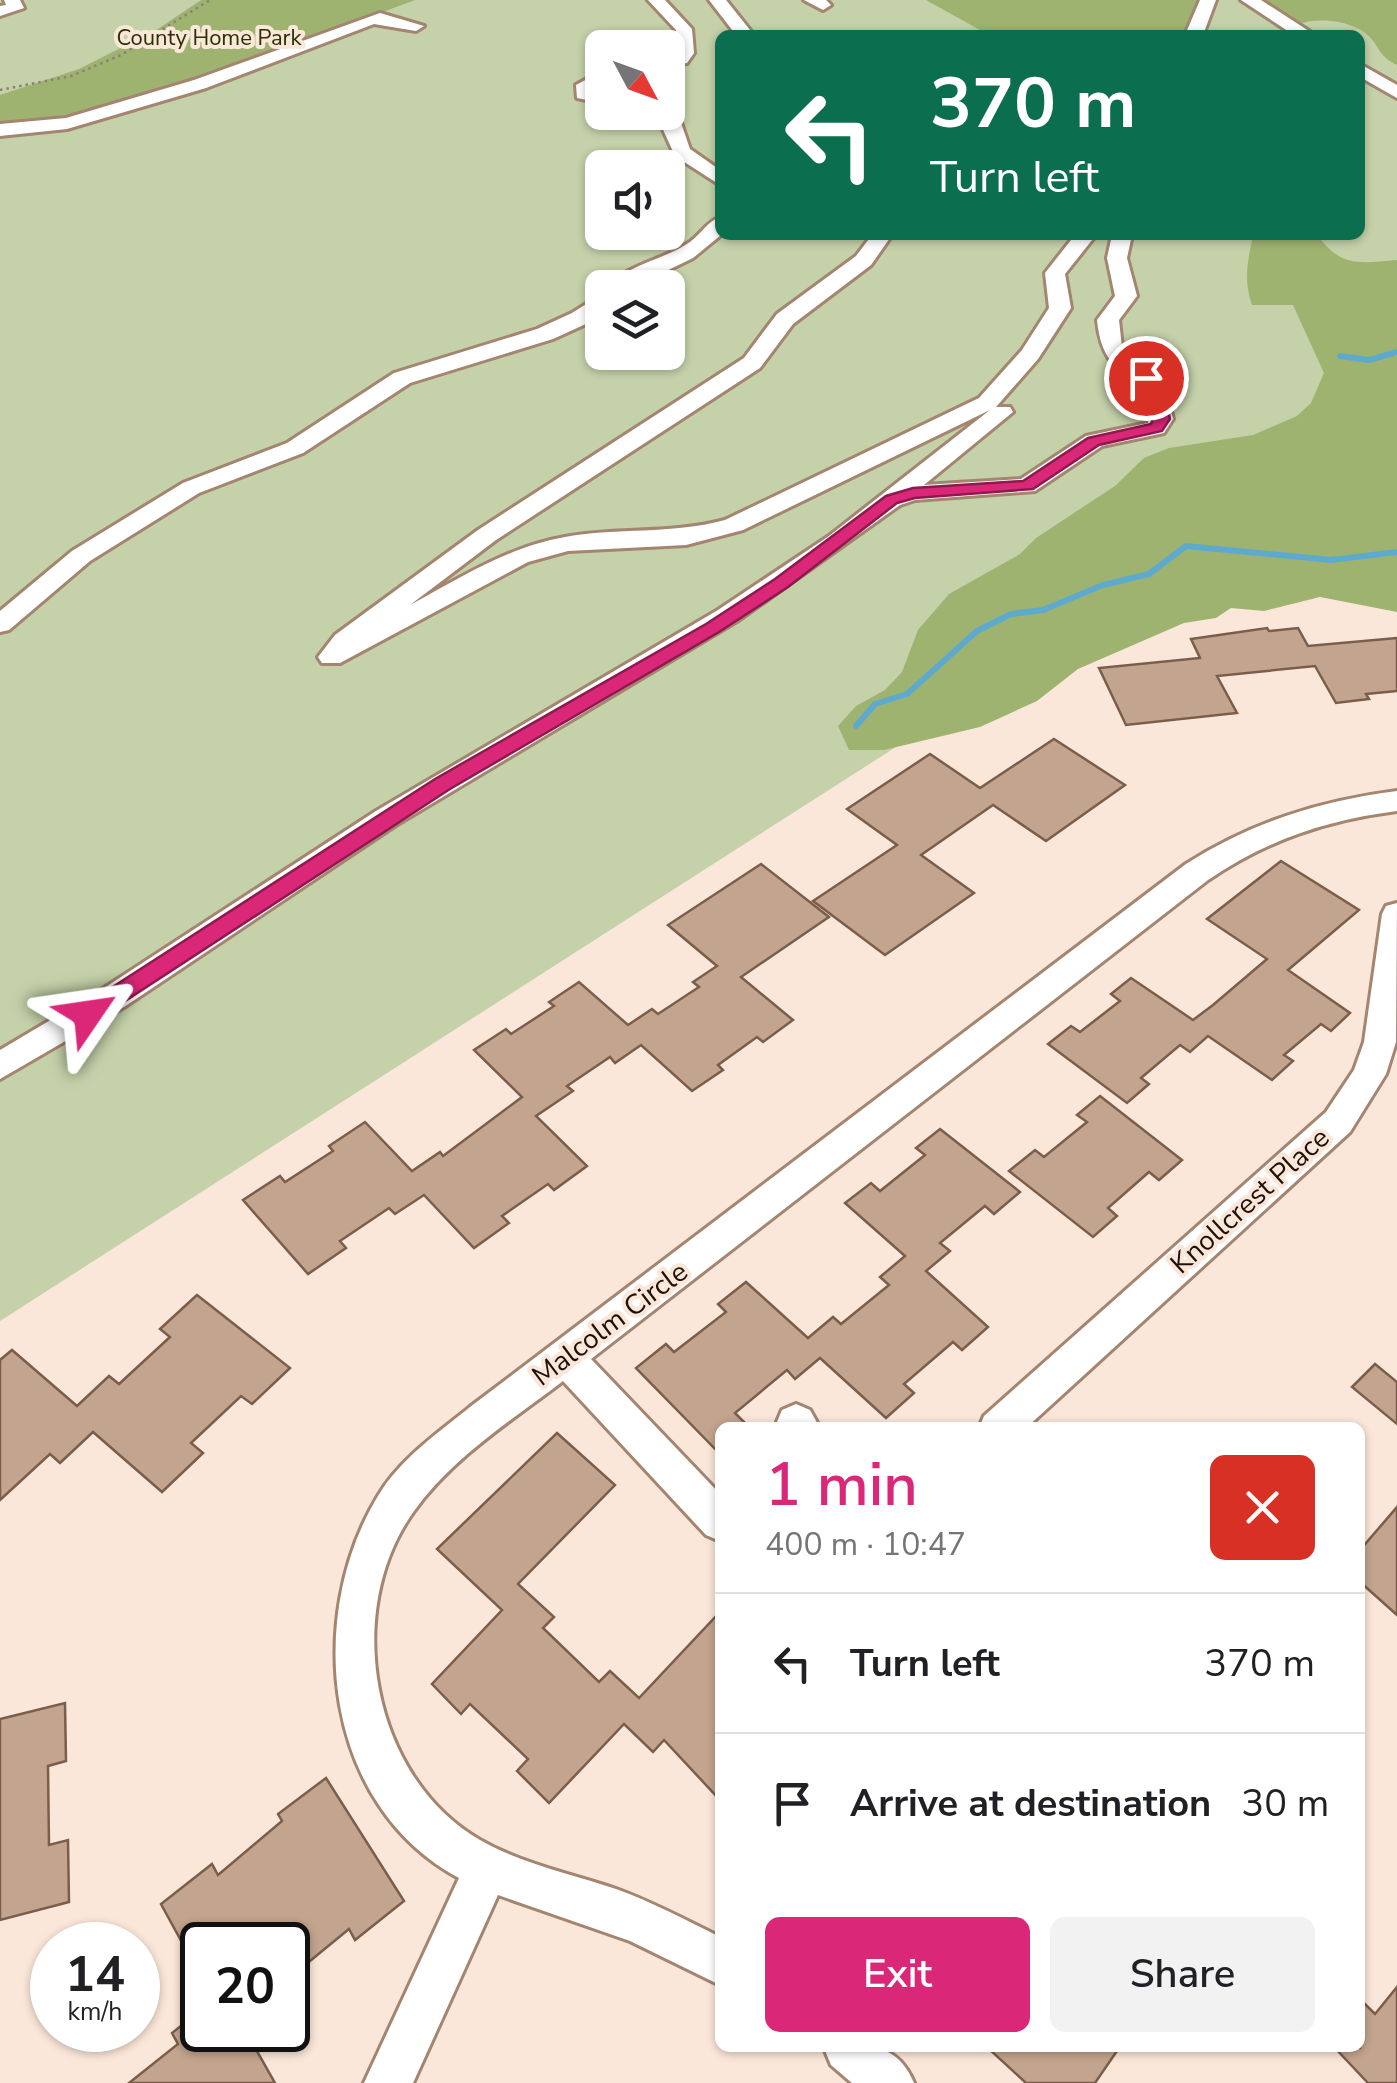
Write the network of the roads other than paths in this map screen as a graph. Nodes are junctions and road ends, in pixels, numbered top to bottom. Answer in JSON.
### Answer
{"nodes":[{"id":1,"x":12,"y":0,"type":"edge"},
{"id":2,"x":656,"y":0,"type":"edge"},
{"id":3,"x":717,"y":0,"type":"edge"},
{"id":4,"x":1208,"y":0,"type":"edge"},
{"id":5,"x":1249,"y":0,"type":"edge"},
{"id":6,"x":0,"y":11,"type":"edge"},
{"id":7,"x":416,"y":26,"type":"dead end"},
{"id":8,"x":684,"y":30,"type":"edge"},
{"id":9,"x":741,"y":30,"type":"edge"},
{"id":10,"x":1196,"y":30,"type":"edge"},
{"id":11,"x":1298,"y":30,"type":"edge"},
{"id":12,"x":1365,"y":72,"type":"edge"},
{"id":13,"x":1397,"y":92,"type":"edge"},
{"id":14,"x":0,"y":130,"type":"edge"},
{"id":15,"x":675,"y":130,"type":"edge"},
{"id":16,"x":715,"y":175,"type":"edge"},
{"id":17,"x":715,"y":230,"type":"edge"},
{"id":18,"x":879,"y":240,"type":"edge"},
{"id":19,"x":1082,"y":240,"type":"edge"},
{"id":20,"x":1121,"y":240,"type":"edge"},
{"id":21,"x":645,"y":270,"type":"edge"},
{"id":22,"x":585,"y":314,"type":"edge"},
{"id":23,"x":998,"y":394,"type":"junction"},
{"id":24,"x":892,"y":500,"type":"junction"},
{"id":25,"x":0,"y":624,"type":"edge"},
{"id":26,"x":1395,"y":809,"type":"edge"},
{"id":27,"x":1397,"y":914,"type":"edge"},
{"id":28,"x":0,"y":1066,"type":"edge"},
{"id":29,"x":565,"y":1356,"type":"junction"},
{"id":30,"x":1005,"y":1422,"type":"edge"},
{"id":31,"x":715,"y":1517,"type":"edge"},
{"id":32,"x":488,"y":1867,"type":"junction"},
{"id":33,"x":715,"y":1960,"type":"edge"},
{"id":34,"x":853,"y":2052,"type":"edge"},
{"id":35,"x":388,"y":2083,"type":"edge"},
{"id":36,"x":890,"y":2083,"type":"edge"}],
"edges":[{"from":1,"to":6,"type":"street"},
{"from":2,"to":8,"type":"street"},
{"from":3,"to":9,"type":"street"},
{"from":4,"to":10,"type":"street"},
{"from":5,"to":11,"type":"street"},
{"from":7,"to":14,"type":"street"},
{"from":12,"to":13,"type":"street"},
{"from":15,"to":16,"type":"street"},
{"from":17,"to":21,"type":"street"},
{"from":18,"to":23,"type":"street"},
{"from":19,"to":23,"type":"street"},
{"from":20,"to":24,"type":"street"},
{"from":22,"to":25,"type":"street"},
{"from":23,"to":24,"type":"street"},
{"from":24,"to":28,"type":"street"},
{"from":26,"to":29,"type":"street","name":"Malcolm Circle"},
{"from":27,"to":30,"type":"street","name":"Knollcrest Place"},
{"from":29,"to":31,"type":"street"},
{"from":29,"to":32,"type":"street","name":"Malcolm Circle"},
{"from":32,"to":33,"type":"street","name":"Malcolm Circle"},
{"from":32,"to":35,"type":"street"},
{"from":34,"to":36,"type":"street"}]}
